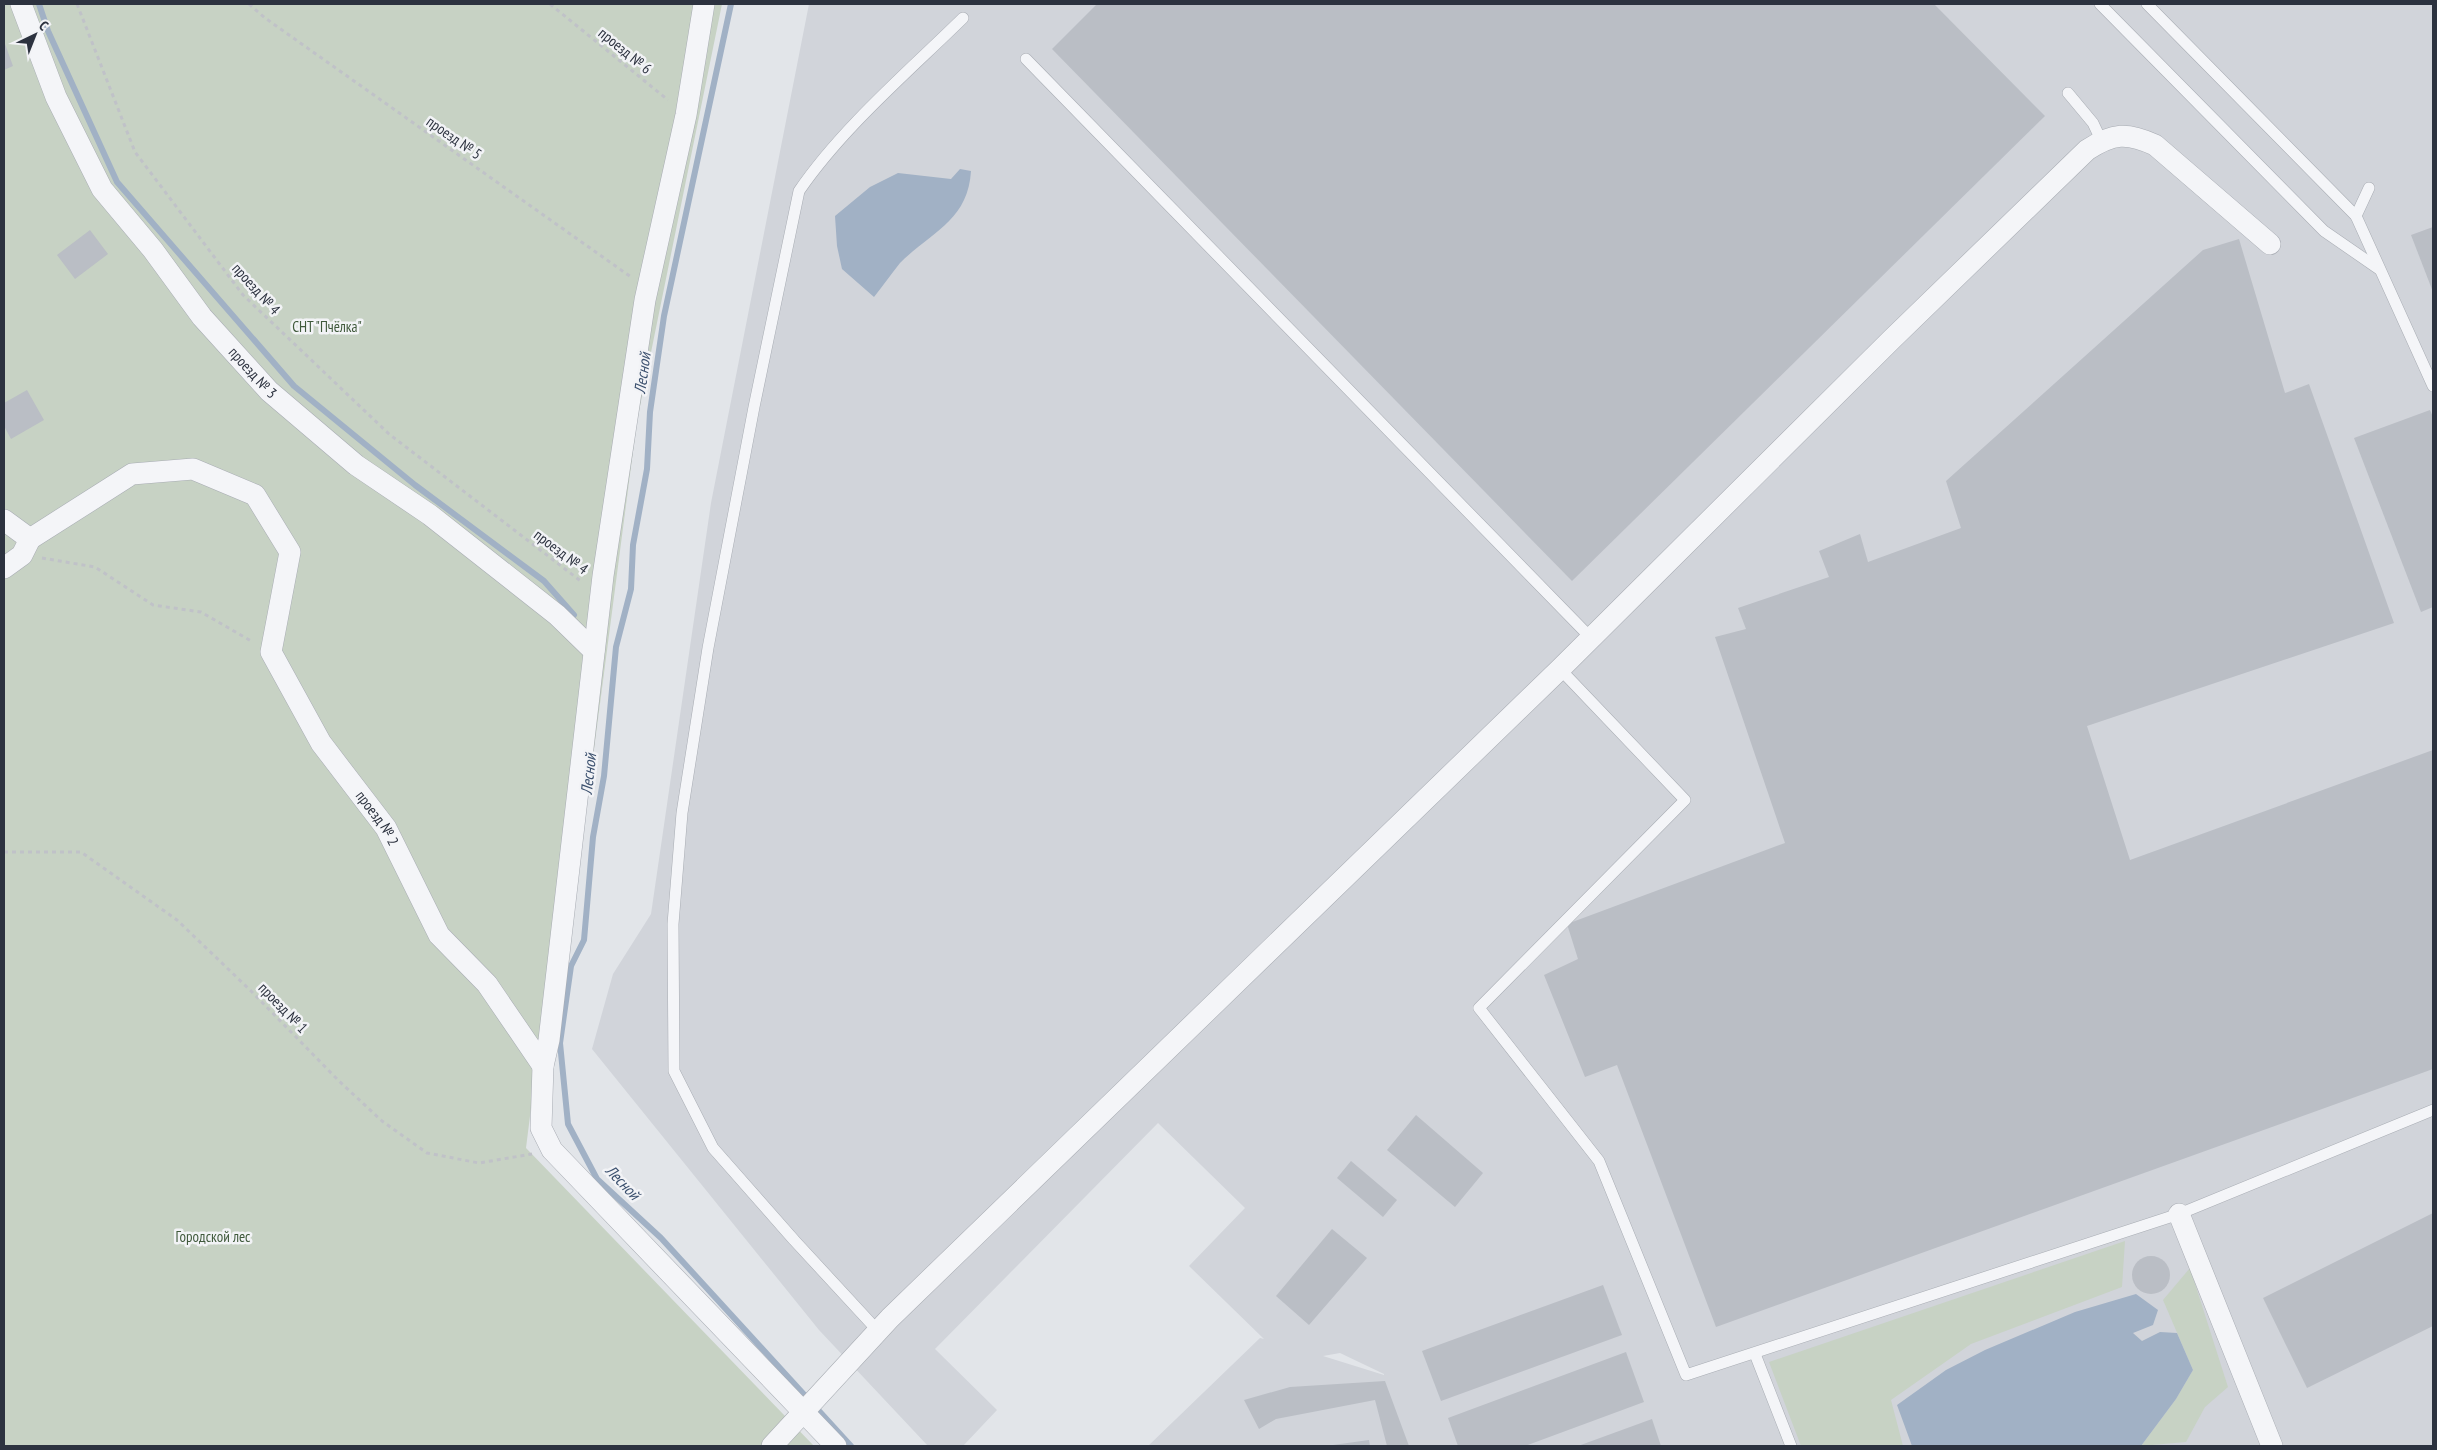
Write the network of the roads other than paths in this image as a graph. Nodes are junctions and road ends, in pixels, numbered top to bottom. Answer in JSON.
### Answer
{"nodes":[{"id":1,"x":21,"y":4,"type":"edge"},
{"id":2,"x":704,"y":4,"type":"edge"},
{"id":3,"x":2100,"y":4,"type":"edge"},
{"id":4,"x":2147,"y":4,"type":"edge"},
{"id":5,"x":963,"y":18,"type":"dead end"},
{"id":6,"x":1026,"y":59,"type":"dead end"},
{"id":7,"x":2068,"y":93,"type":"dead end"},
{"id":8,"x":2101,"y":140,"type":"junction"},
{"id":9,"x":2368,"y":188,"type":"dead end"},
{"id":10,"x":2356,"y":216,"type":"junction"},
{"id":11,"x":2270,"y":244,"type":"dead end"},
{"id":12,"x":2381,"y":270,"type":"junction"},
{"id":13,"x":2433,"y":386,"type":"edge"},
{"id":14,"x":4,"y":520,"type":"edge"},
{"id":15,"x":26,"y":547,"type":"junction"},
{"id":16,"x":4,"y":568,"type":"edge"},
{"id":17,"x":1590,"y":638,"type":"junction"},
{"id":18,"x":594,"y":651,"type":"junction"},
{"id":19,"x":1560,"y":668,"type":"junction"},
{"id":20,"x":543,"y":1066,"type":"junction"},
{"id":21,"x":2433,"y":1110,"type":"edge"},
{"id":22,"x":2179,"y":1214,"type":"junction"},
{"id":23,"x":878,"y":1331,"type":"junction"},
{"id":24,"x":1755,"y":1354,"type":"junction"},
{"id":25,"x":803,"y":1412,"type":"junction"},
{"id":26,"x":772,"y":1446,"type":"edge"},
{"id":27,"x":836,"y":1446,"type":"edge"},
{"id":28,"x":1791,"y":1446,"type":"edge"},
{"id":29,"x":2272,"y":1446,"type":"edge"}],
"edges":[{"from":1,"to":18,"type":"street","name":"проезд № 3"},
{"from":2,"to":18,"type":"street"},
{"from":3,"to":12,"type":"lane"},
{"from":4,"to":10,"type":"lane"},
{"from":5,"to":23,"type":"lane"},
{"from":6,"to":17,"type":"lane"},
{"from":7,"to":8,"type":"lane"},
{"from":8,"to":11,"type":"street"},
{"from":8,"to":17,"type":"street"},
{"from":9,"to":10,"type":"lane"},
{"from":10,"to":12,"type":"lane"},
{"from":12,"to":13,"type":"lane"},
{"from":14,"to":15,"type":"street"},
{"from":15,"to":16,"type":"street"},
{"from":15,"to":20,"type":"street","name":"проезд № 2"},
{"from":17,"to":19,"type":"street"},
{"from":18,"to":20,"type":"street"},
{"from":19,"to":23,"type":"street"},
{"from":19,"to":24,"type":"lane"},
{"from":20,"to":25,"type":"street"},
{"from":21,"to":22,"type":"lane"},
{"from":22,"to":24,"type":"lane"},
{"from":22,"to":29,"type":"street"},
{"from":23,"to":25,"type":"street"},
{"from":24,"to":28,"type":"lane"},
{"from":25,"to":26,"type":"street"},
{"from":25,"to":27,"type":"street"}]}
